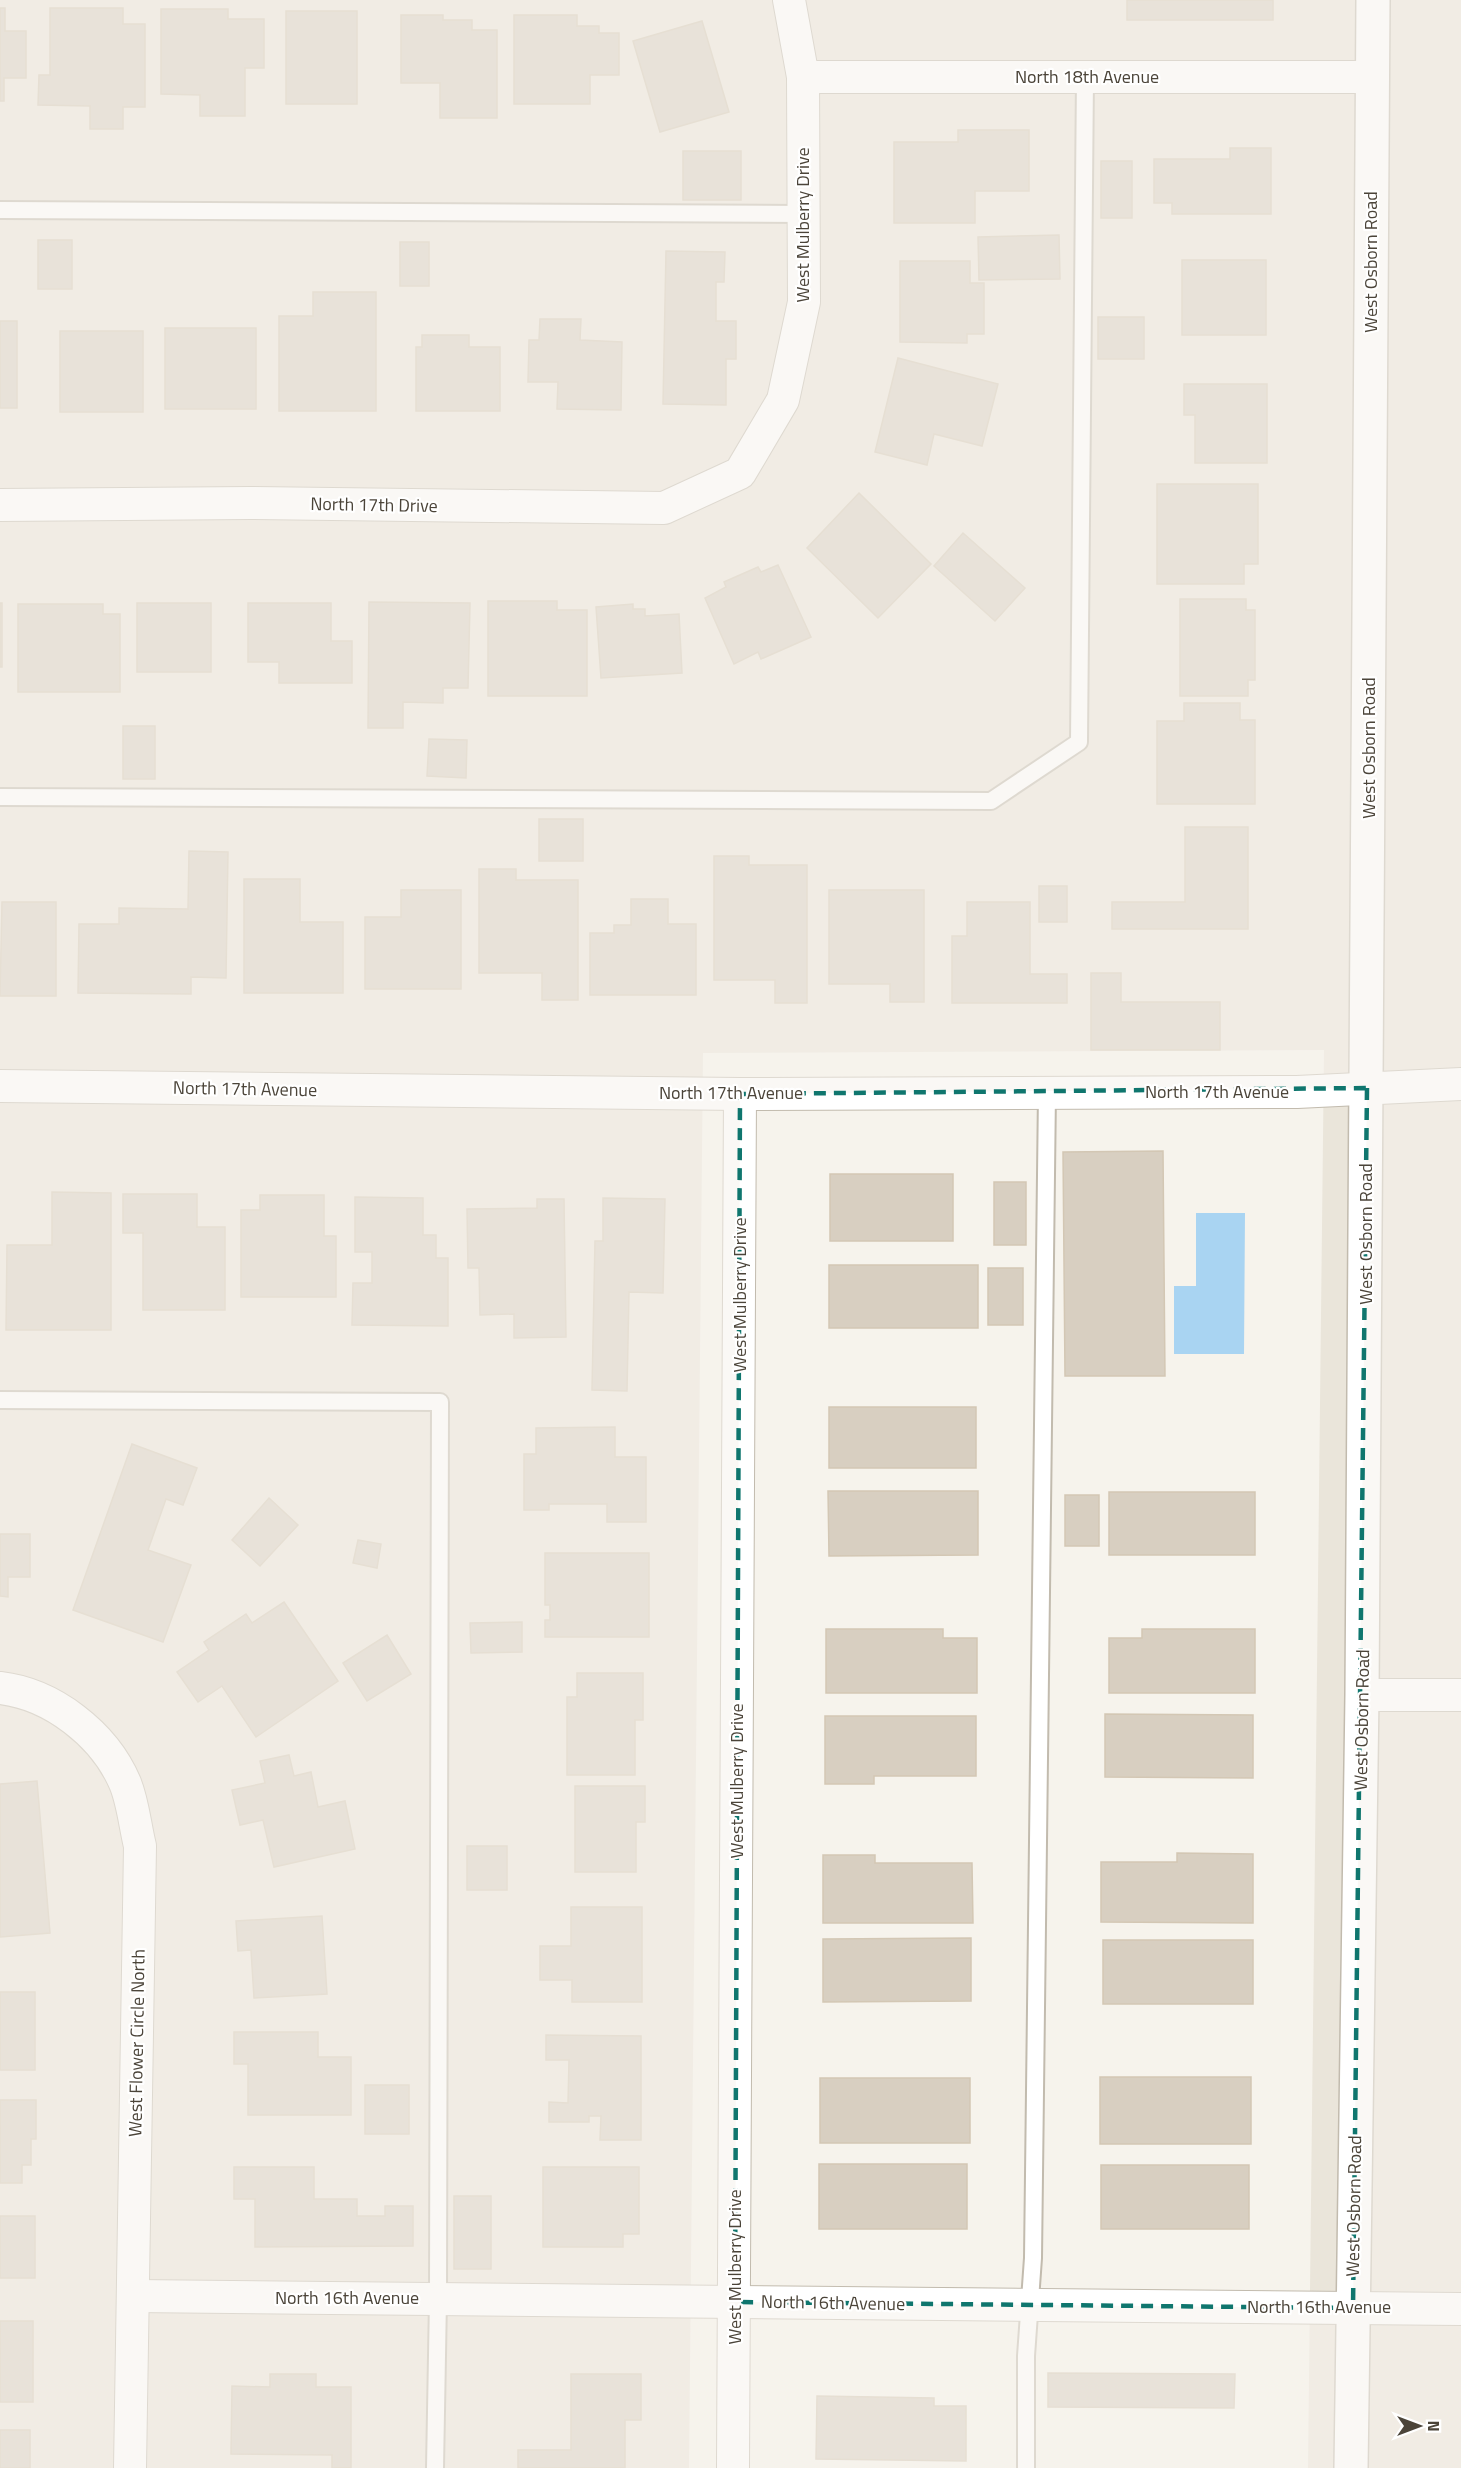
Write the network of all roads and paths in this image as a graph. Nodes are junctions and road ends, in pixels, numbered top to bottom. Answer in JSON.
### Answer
{"nodes":[{"id":1,"x":789,"y":0,"type":"edge"},
{"id":2,"x":1373,"y":0,"type":"edge"},
{"id":3,"x":802,"y":76,"type":"junction"},
{"id":4,"x":1085,"y":76,"type":"junction"},
{"id":5,"x":1372,"y":76,"type":"junction"},
{"id":6,"x":0,"y":210,"type":"edge"},
{"id":7,"x":804,"y":214,"type":"junction"},
{"id":8,"x":740,"y":473,"type":"joint"},
{"id":9,"x":0,"y":505,"type":"edge"},
{"id":10,"x":0,"y":797,"type":"edge"},
{"id":11,"x":1461,"y":1084,"type":"edge"},
{"id":12,"x":0,"y":1086,"type":"edge"},
{"id":13,"x":1367,"y":1088,"type":"junction"},
{"id":14,"x":1047,"y":1092,"type":"junction"},
{"id":15,"x":740,"y":1094,"type":"junction"},
{"id":16,"x":0,"y":1400,"type":"edge"},
{"id":17,"x":0,"y":1688,"type":"edge"},
{"id":18,"x":1362,"y":1695,"type":"junction"},
{"id":19,"x":1461,"y":1695,"type":"edge"},
{"id":20,"x":133,"y":2296,"type":"junction"},
{"id":21,"x":438,"y":2299,"type":"junction"},
{"id":22,"x":735,"y":2302,"type":"junction"},
{"id":23,"x":1029,"y":2305,"type":"junction"},
{"id":24,"x":1353,"y":2307,"type":"junction"},
{"id":25,"x":1461,"y":2309,"type":"edge"},
{"id":26,"x":130,"y":2468,"type":"edge"},
{"id":27,"x":435,"y":2468,"type":"edge"},
{"id":28,"x":733,"y":2468,"type":"edge"},
{"id":29,"x":1026,"y":2468,"type":"edge"},
{"id":30,"x":1351,"y":2468,"type":"edge"}],
"edges":[{"from":1,"to":3,"type":"street","name":"West Mulberry Drive"},
{"from":2,"to":5,"type":"street","name":"West Osborn Road"},
{"from":3,"to":4,"type":"street","name":"North 18th Avenue"},
{"from":3,"to":7,"type":"street","name":"West Mulberry Drive"},
{"from":4,"to":5,"type":"street","name":"North 18th Avenue"},
{"from":4,"to":10,"type":"lane"},
{"from":5,"to":13,"type":"street","name":"West Osborn Road"},
{"from":6,"to":7,"type":"lane"},
{"from":7,"to":8,"type":"street","name":"West Mulberry Drive"},
{"from":8,"to":9,"type":"street","name":"North 17th Drive"},
{"from":11,"to":13,"type":"street","name":"North 17th Avenue"},
{"from":12,"to":15,"type":"street","name":"North 17th Avenue"},
{"from":13,"to":14,"type":"street","name":"North 17th Avenue"},
{"from":13,"to":18,"type":"street","name":"West Osborn Road"},
{"from":14,"to":15,"type":"street","name":"North 17th Avenue"},
{"from":14,"to":23,"type":"lane"},
{"from":15,"to":22,"type":"street","name":"West Mulberry Drive"},
{"from":16,"to":21,"type":"lane"},
{"from":17,"to":20,"type":"street","name":"West Flower Circle North"},
{"from":18,"to":19,"type":"street"},
{"from":18,"to":24,"type":"street","name":"West Osborn Road"},
{"from":20,"to":21,"type":"street","name":"North 16th Avenue"},
{"from":20,"to":26,"type":"street","name":"West Flower Circle North"},
{"from":21,"to":22,"type":"street","name":"North 16th Avenue"},
{"from":21,"to":27,"type":"lane"},
{"from":22,"to":23,"type":"street","name":"North 16th Avenue"},
{"from":22,"to":28,"type":"street","name":"West Mulberry Drive"},
{"from":23,"to":24,"type":"street","name":"North 16th Avenue"},
{"from":23,"to":29,"type":"lane"},
{"from":24,"to":25,"type":"street","name":"North 16th Avenue"},
{"from":24,"to":30,"type":"street","name":"West Osborn Road"}]}
